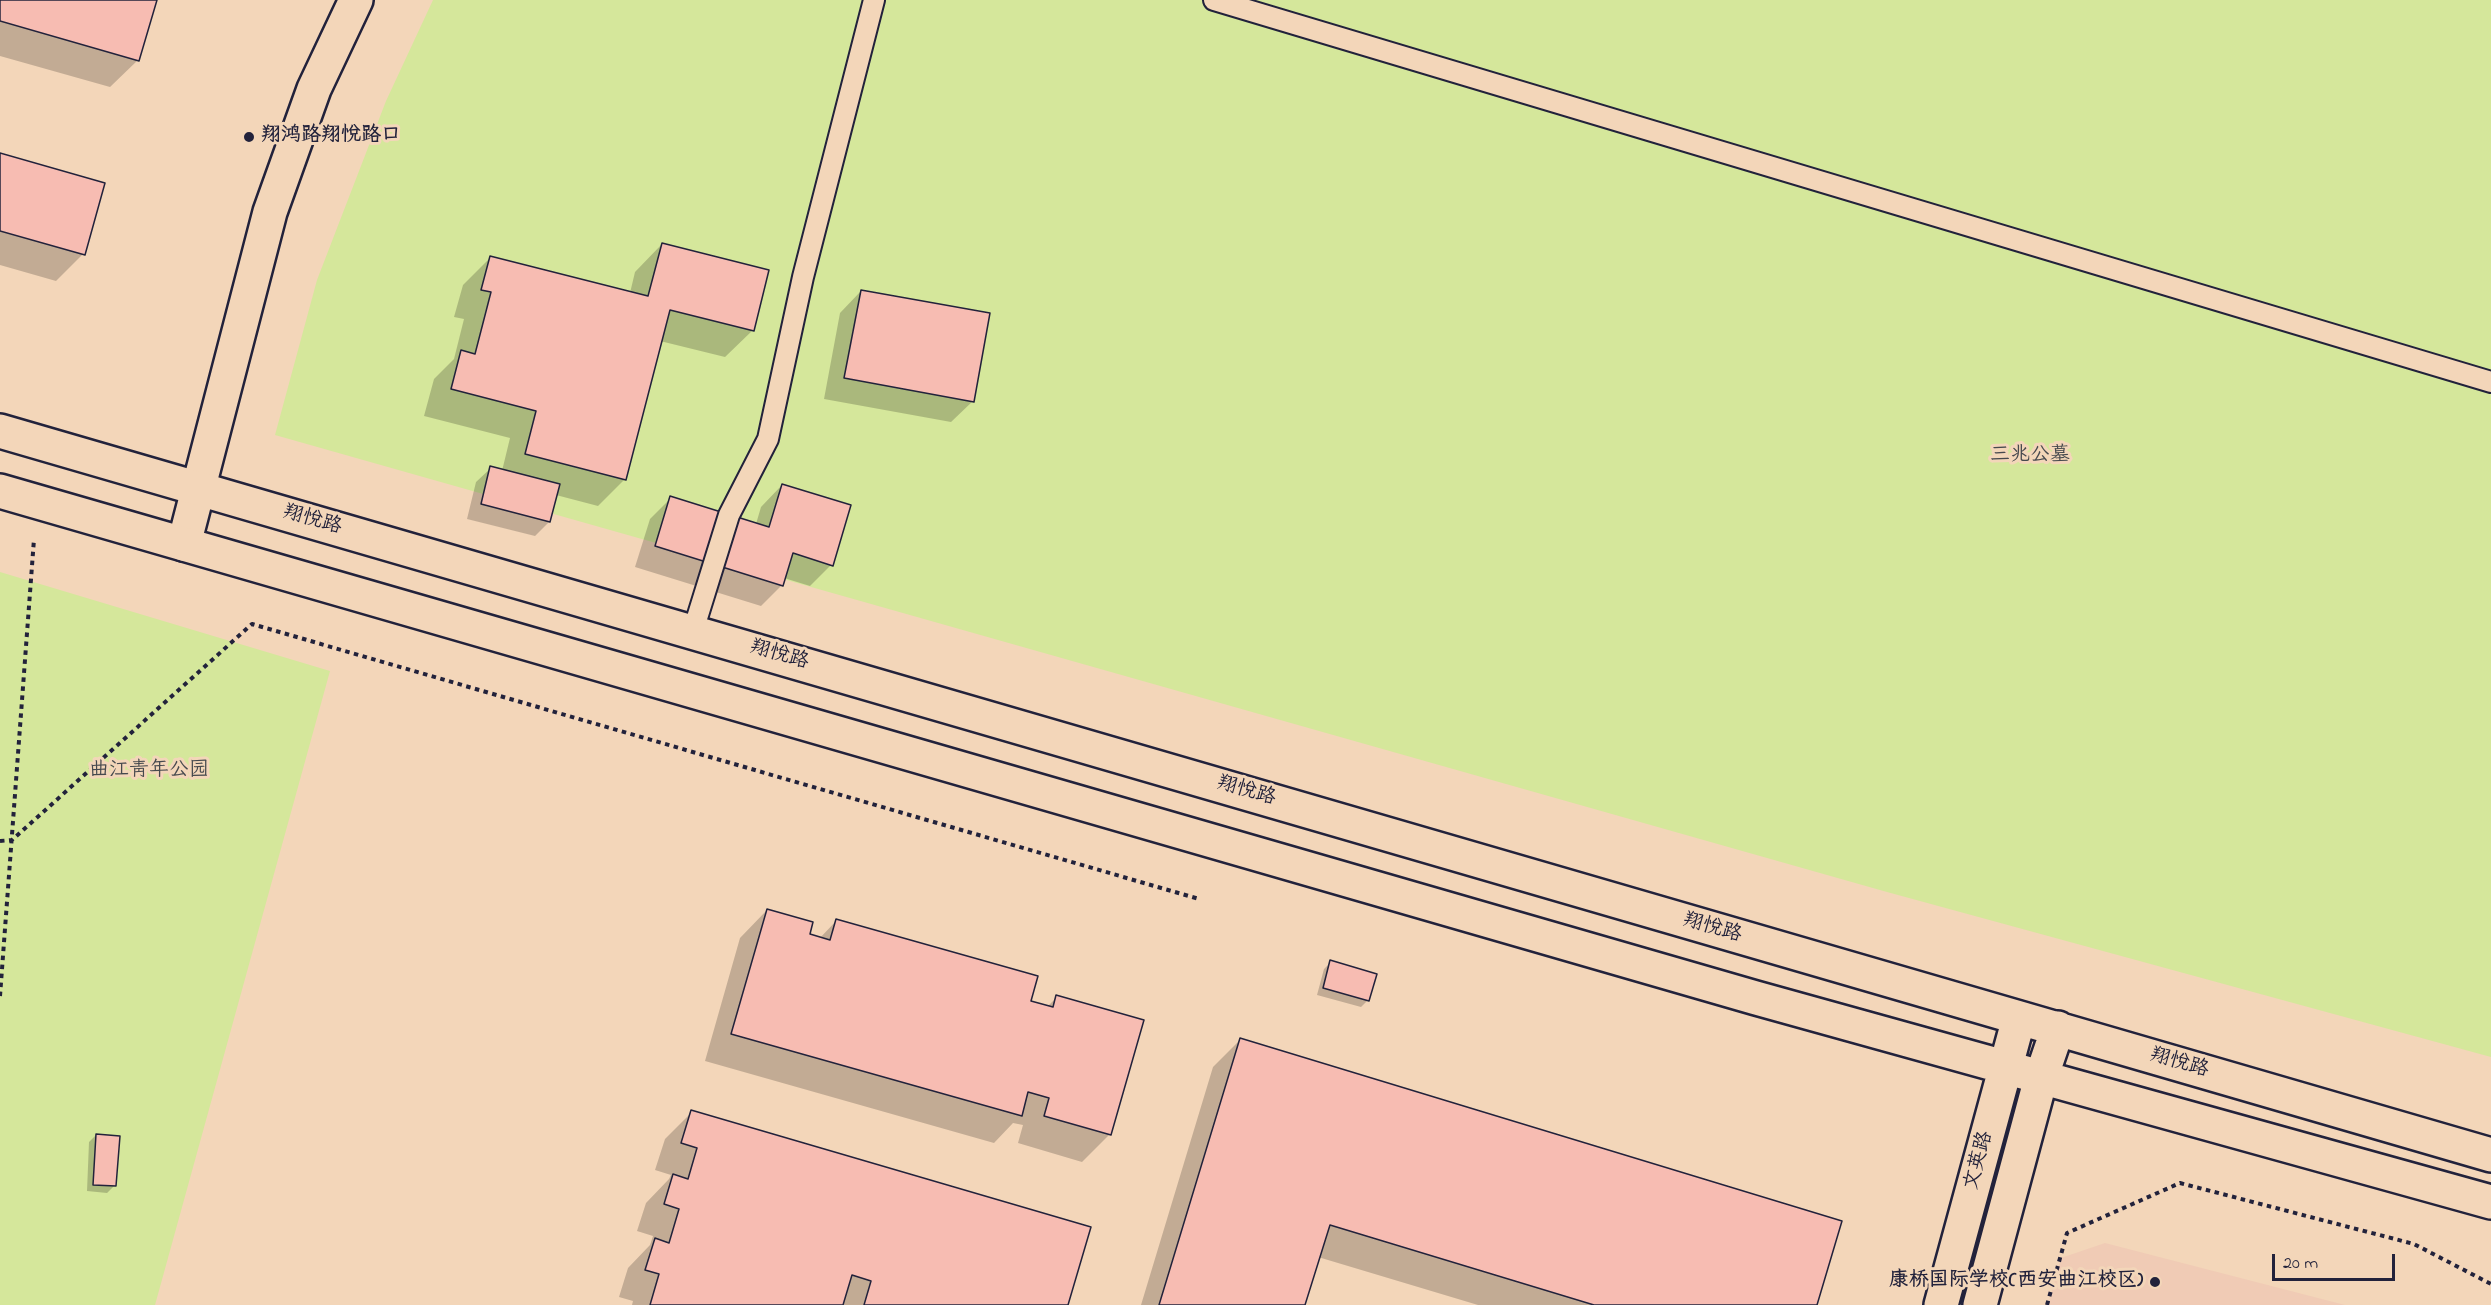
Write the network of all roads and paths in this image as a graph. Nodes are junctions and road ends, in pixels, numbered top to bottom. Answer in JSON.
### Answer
{"nodes":[{"id":1,"x":356,"y":0,"type":"edge"},
{"id":2,"x":874,"y":0,"type":"edge"},
{"id":3,"x":1214,"y":0,"type":"edge"},
{"id":4,"x":2491,"y":382,"type":"edge"},
{"id":5,"x":0,"y":431,"type":"edge"},
{"id":6,"x":200,"y":488,"type":"junction"},
{"id":7,"x":0,"y":492,"type":"edge"},
{"id":8,"x":37,"y":502,"type":"junction"},
{"id":9,"x":184,"y":544,"type":"junction"},
{"id":10,"x":693,"y":631,"type":"junction"},
{"id":11,"x":12,"y":840,"type":"junction"},
{"id":12,"x":0,"y":842,"type":"edge"},
{"id":13,"x":1199,"y":899,"type":"dead end"},
{"id":14,"x":0,"y":996,"type":"edge"},
{"id":15,"x":2019,"y":1018,"type":"junction"},
{"id":16,"x":2058,"y":1028,"type":"junction"},
{"id":17,"x":2006,"y":1067,"type":"junction"},
{"id":18,"x":2041,"y":1078,"type":"junction"},
{"id":19,"x":2491,"y":1155,"type":"edge"},
{"id":20,"x":2491,"y":1202,"type":"edge"},
{"id":21,"x":2491,"y":1284,"type":"edge"},
{"id":22,"x":1941,"y":1305,"type":"edge"},
{"id":23,"x":1980,"y":1305,"type":"edge"},
{"id":24,"x":2047,"y":1305,"type":"edge"}],
"edges":[{"from":1,"to":6,"type":"street"},
{"from":2,"to":10,"type":"lane"},
{"from":3,"to":4,"type":"lane"},
{"from":5,"to":6,"type":"street","name":"翔悦路"},
{"from":6,"to":9,"type":"street"},
{"from":6,"to":10,"type":"street","name":"翔悦路"},
{"from":7,"to":8,"type":"street"},
{"from":8,"to":9,"type":"street"},
{"from":8,"to":11,"type":"path"},
{"from":9,"to":17,"type":"street"},
{"from":10,"to":15,"type":"street","name":"翔悦路"},
{"from":11,"to":12,"type":"path"},
{"from":11,"to":13,"type":"path"},
{"from":11,"to":14,"type":"path"},
{"from":15,"to":16,"type":"street","name":"翔悦路"},
{"from":15,"to":17,"type":"street","name":"文英路"},
{"from":16,"to":18,"type":"street","name":"文英路"},
{"from":16,"to":19,"type":"street","name":"翔悦路"},
{"from":17,"to":18,"type":"street"},
{"from":17,"to":22,"type":"street","name":"文英路"},
{"from":18,"to":20,"type":"street"},
{"from":18,"to":23,"type":"street","name":"文英路"},
{"from":21,"to":24,"type":"path"}]}
